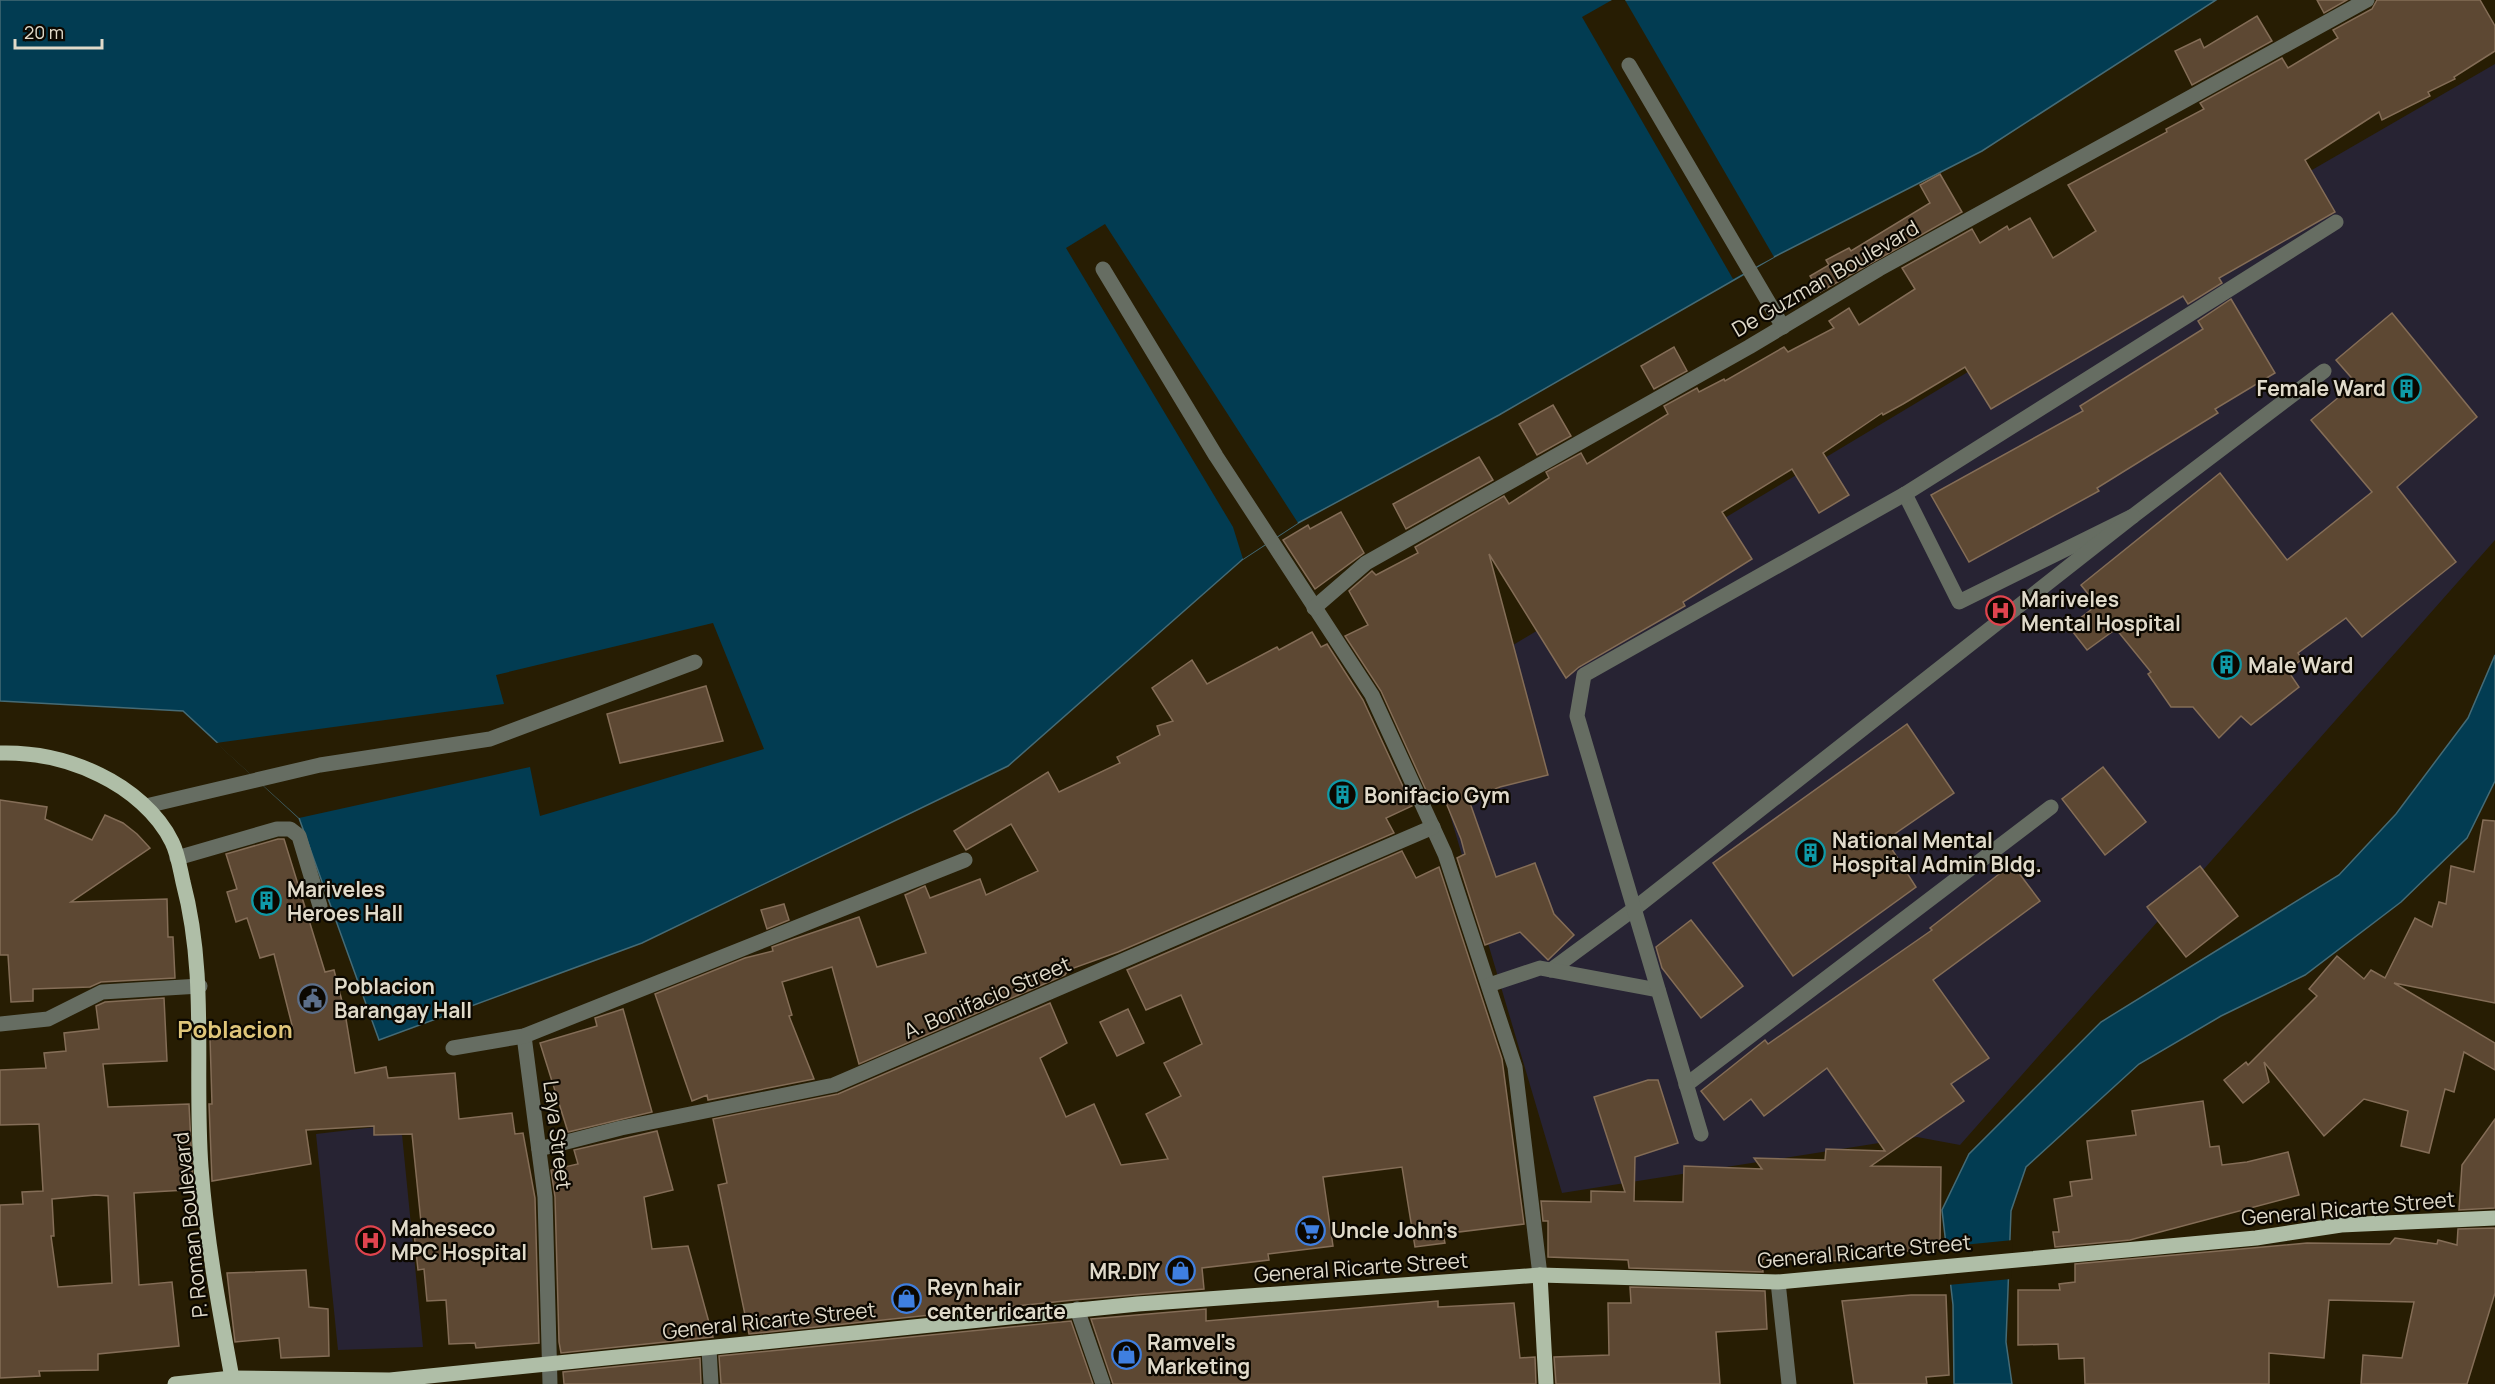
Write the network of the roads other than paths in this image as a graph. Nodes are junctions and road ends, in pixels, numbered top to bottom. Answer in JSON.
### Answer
{"nodes":[{"id":1,"x":2367,"y":0,"type":"edge"},
{"id":2,"x":1629,"y":65,"type":"dead end"},
{"id":3,"x":2336,"y":222,"type":"dead end"},
{"id":4,"x":1103,"y":269,"type":"dead end"},
{"id":5,"x":1783,"y":327,"type":"junction"},
{"id":6,"x":2324,"y":371,"type":"dead end"},
{"id":7,"x":1905,"y":494,"type":"junction"},
{"id":8,"x":2133,"y":516,"type":"junction"},
{"id":9,"x":1314,"y":608,"type":"junction"},
{"id":10,"x":695,"y":662,"type":"dead end"},
{"id":11,"x":0,"y":753,"type":"edge"},
{"id":12,"x":146,"y":806,"type":"junction"},
{"id":13,"x":2051,"y":807,"type":"dead end"},
{"id":14,"x":1433,"y":827,"type":"junction"},
{"id":15,"x":177,"y":858,"type":"junction"},
{"id":16,"x":965,"y":860,"type":"dead end"},
{"id":17,"x":320,"y":906,"type":"dead end"},
{"id":18,"x":1634,"y":909,"type":"junction"},
{"id":19,"x":1551,"y":970,"type":"junction"},
{"id":20,"x":1489,"y":985,"type":"junction"},
{"id":21,"x":200,"y":986,"type":"junction"},
{"id":22,"x":1658,"y":990,"type":"junction"},
{"id":23,"x":0,"y":1024,"type":"edge"},
{"id":24,"x":524,"y":1036,"type":"junction"},
{"id":25,"x":453,"y":1048,"type":"dead end"},
{"id":26,"x":1686,"y":1085,"type":"junction"},
{"id":27,"x":1701,"y":1134,"type":"dead end"},
{"id":28,"x":539,"y":1149,"type":"junction"},
{"id":29,"x":2495,"y":1218,"type":"edge"},
{"id":30,"x":1540,"y":1275,"type":"junction"},
{"id":31,"x":1778,"y":1282,"type":"junction"},
{"id":32,"x":1077,"y":1309,"type":"junction"},
{"id":33,"x":709,"y":1349,"type":"junction"},
{"id":34,"x":550,"y":1364,"type":"junction"},
{"id":35,"x":232,"y":1381,"type":"edge"},
{"id":36,"x":390,"y":1382,"type":"edge"},
{"id":37,"x":176,"y":1384,"type":"edge"},
{"id":38,"x":550,"y":1384,"type":"edge"},
{"id":39,"x":711,"y":1384,"type":"edge"},
{"id":40,"x":1103,"y":1384,"type":"edge"},
{"id":41,"x":1546,"y":1384,"type":"edge"},
{"id":42,"x":1789,"y":1384,"type":"edge"}],
"edges":[{"from":1,"to":5,"type":"street","name":"De Guzman Boulevard"},
{"from":2,"to":5,"type":"street"},
{"from":3,"to":7,"type":"street"},
{"from":4,"to":9,"type":"street"},
{"from":5,"to":9,"type":"street","name":"De Guzman Boulevard"},
{"from":6,"to":8,"type":"street"},
{"from":7,"to":8,"type":"street"},
{"from":7,"to":18,"type":"street"},
{"from":8,"to":18,"type":"street"},
{"from":9,"to":14,"type":"street"},
{"from":10,"to":12,"type":"street"},
{"from":11,"to":12,"type":"main road","name":"P. Roman Boulevard"},
{"from":12,"to":15,"type":"main road","name":"P. Roman Boulevard"},
{"from":13,"to":26,"type":"street"},
{"from":14,"to":20,"type":"street"},
{"from":14,"to":28,"type":"street","name":"A. Bonifacio Street"},
{"from":15,"to":17,"type":"street"},
{"from":15,"to":21,"type":"main road","name":"P. Roman Boulevard"},
{"from":16,"to":24,"type":"street"},
{"from":18,"to":19,"type":"street"},
{"from":18,"to":22,"type":"street"},
{"from":19,"to":20,"type":"street"},
{"from":19,"to":22,"type":"street"},
{"from":20,"to":30,"type":"street"},
{"from":21,"to":23,"type":"street"},
{"from":21,"to":35,"type":"main road","name":"P. Roman Boulevard"},
{"from":22,"to":26,"type":"street"},
{"from":24,"to":25,"type":"street"},
{"from":24,"to":28,"type":"street","name":"Laya Street"},
{"from":26,"to":27,"type":"street"},
{"from":28,"to":34,"type":"street","name":"Laya Street"},
{"from":29,"to":31,"type":"main road","name":"General Ricarte Street"},
{"from":30,"to":31,"type":"main road","name":"General Ricarte Street"},
{"from":30,"to":32,"type":"main road","name":"General Ricarte Street"},
{"from":30,"to":41,"type":"main road"},
{"from":31,"to":42,"type":"street"},
{"from":32,"to":33,"type":"main road","name":"General Ricarte Street"},
{"from":32,"to":40,"type":"street"},
{"from":33,"to":34,"type":"main road","name":"General Ricarte Street"},
{"from":33,"to":39,"type":"street"},
{"from":34,"to":36,"type":"main road","name":"General Ricarte Street"},
{"from":34,"to":38,"type":"street","name":"Laya Street"},
{"from":35,"to":36,"type":"main road","name":"General Ricarte Street"},
{"from":35,"to":37,"type":"main road","name":"General Ricarte Street"}]}
